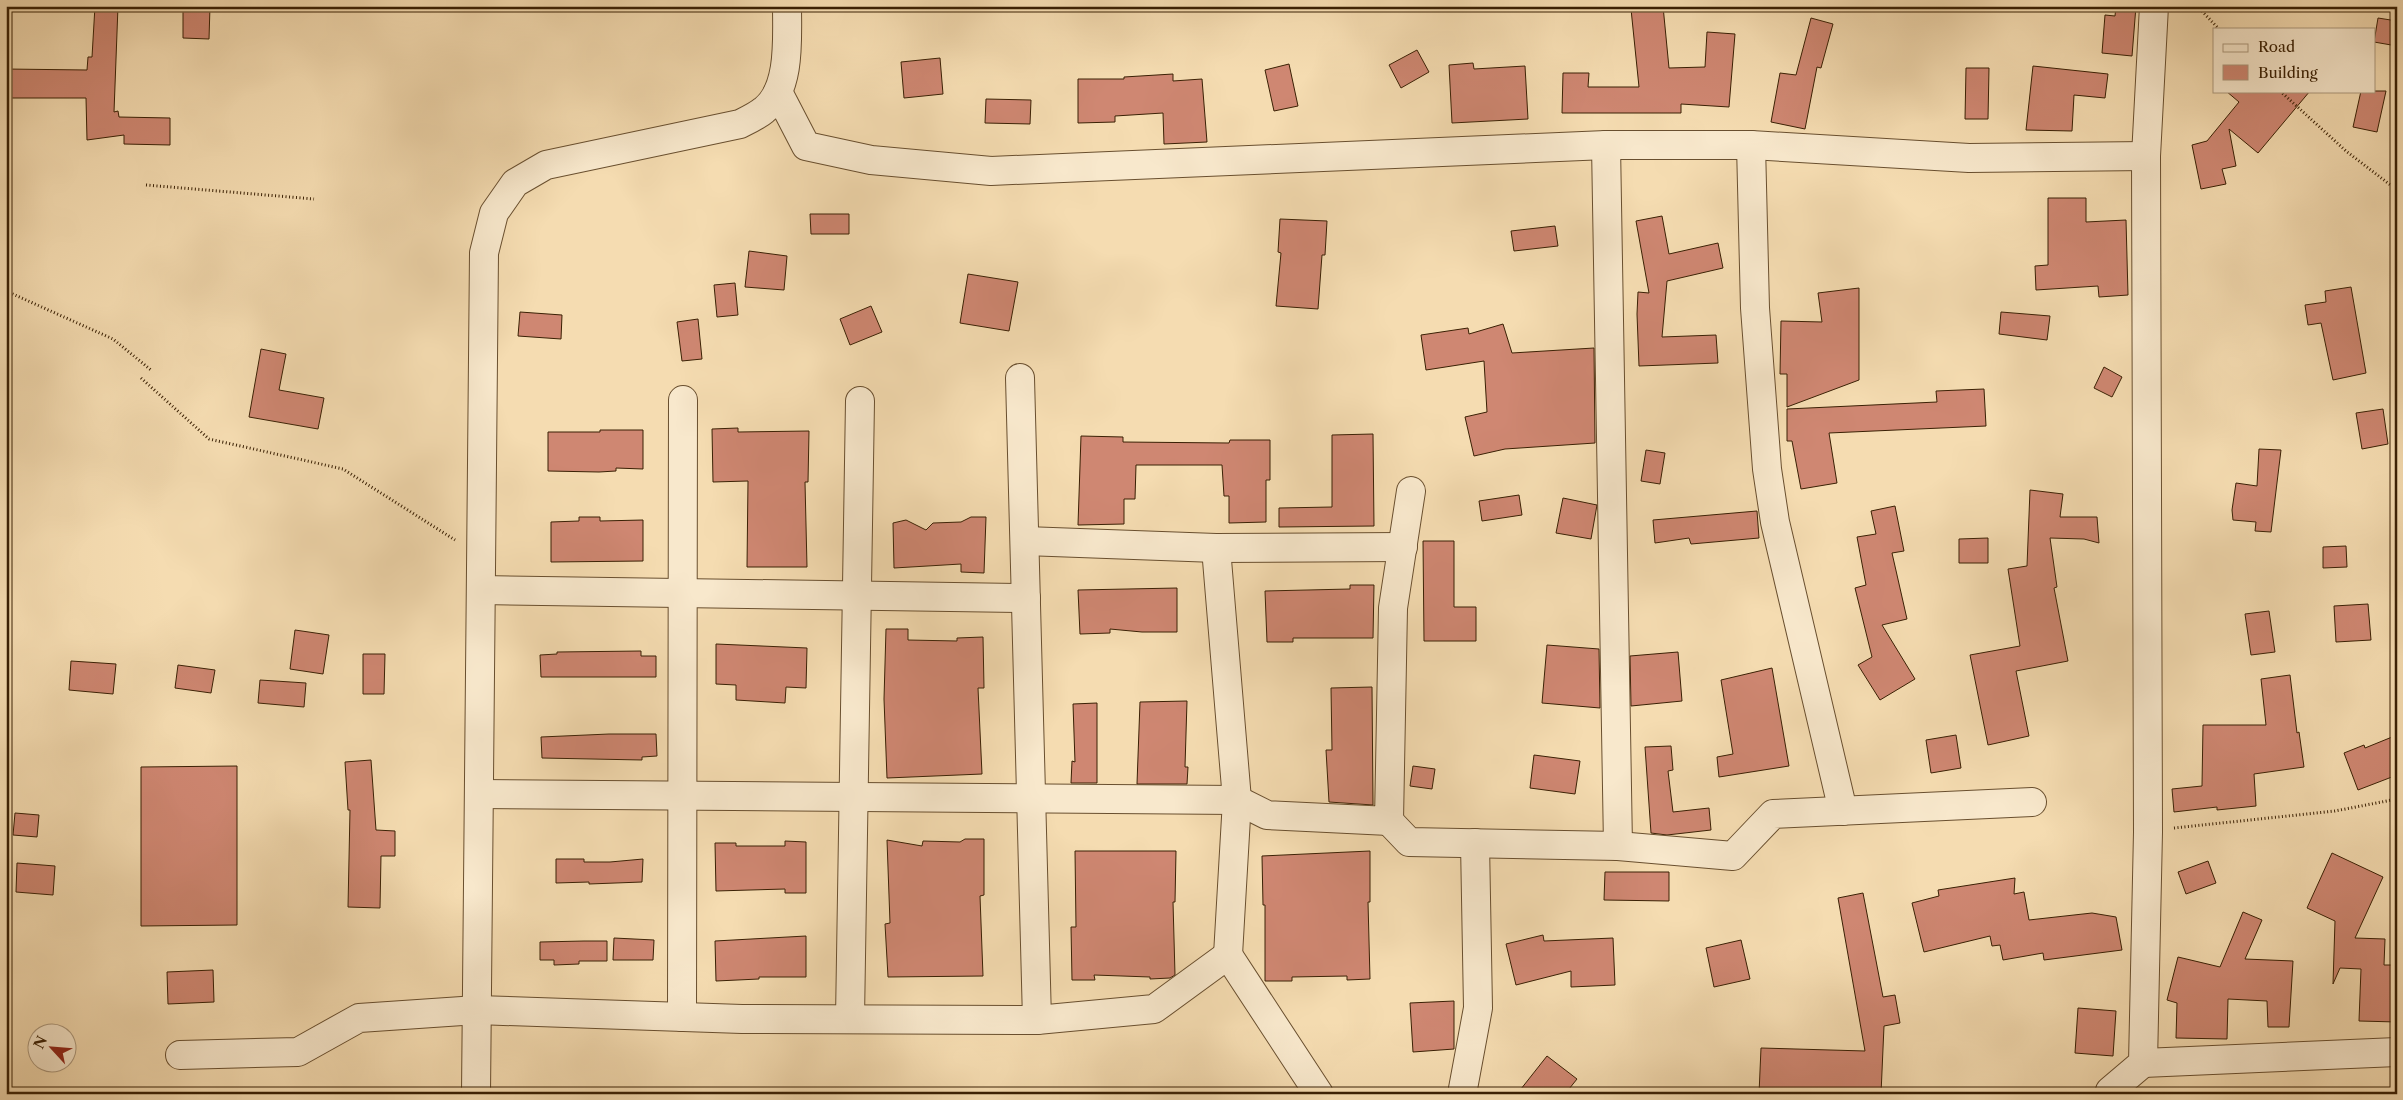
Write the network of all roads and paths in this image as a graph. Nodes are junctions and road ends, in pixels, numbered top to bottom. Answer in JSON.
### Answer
{"nodes":[{"id":1,"x":787,"y":6,"type":"edge"},
{"id":2,"x":2154,"y":6,"type":"edge"},
{"id":3,"x":2197,"y":6,"type":"edge"},
{"id":4,"x":2218,"y":28,"type":"edge"},
{"id":5,"x":778,"y":92,"type":"junction"},
{"id":6,"x":2281,"y":92,"type":"edge"},
{"id":7,"x":1606,"y":145,"type":"junction"},
{"id":8,"x":1751,"y":145,"type":"junction"},
{"id":9,"x":2146,"y":156,"type":"junction"},
{"id":10,"x":146,"y":185,"type":"dead end"},
{"id":11,"x":2397,"y":190,"type":"edge"},
{"id":12,"x":314,"y":199,"type":"dead end"},
{"id":13,"x":6,"y":291,"type":"edge"},
{"id":14,"x":151,"y":370,"type":"dead end"},
{"id":15,"x":141,"y":378,"type":"dead end"},
{"id":16,"x":1020,"y":378,"type":"dead end"},
{"id":17,"x":683,"y":400,"type":"dead end"},
{"id":18,"x":860,"y":401,"type":"dead end"},
{"id":19,"x":1411,"y":491,"type":"dead end"},
{"id":20,"x":1025,"y":542,"type":"junction"},
{"id":21,"x":1402,"y":547,"type":"junction"},
{"id":22,"x":1216,"y":548,"type":"junction"},
{"id":23,"x":481,"y":556,"type":"junction"},
{"id":24,"x":481,"y":590,"type":"junction"},
{"id":25,"x":682,"y":593,"type":"junction"},
{"id":26,"x":858,"y":596,"type":"junction"},
{"id":27,"x":1026,"y":598,"type":"junction"},
{"id":28,"x":479,"y":794,"type":"junction"},
{"id":29,"x":683,"y":796,"type":"junction"},
{"id":30,"x":855,"y":797,"type":"junction"},
{"id":31,"x":1032,"y":799,"type":"junction"},
{"id":32,"x":2397,"y":799,"type":"edge"},
{"id":33,"x":1237,"y":800,"type":"junction"},
{"id":34,"x":2032,"y":802,"type":"dead end"},
{"id":35,"x":1843,"y":812,"type":"junction"},
{"id":36,"x":1389,"y":821,"type":"junction"},
{"id":37,"x":2148,"y":832,"type":"junction"},
{"id":38,"x":1475,"y":843,"type":"junction"},
{"id":39,"x":1618,"y":846,"type":"junction"},
{"id":40,"x":1228,"y":956,"type":"junction"},
{"id":41,"x":477,"y":1010,"type":"junction"},
{"id":42,"x":682,"y":1017,"type":"junction"},
{"id":43,"x":850,"y":1019,"type":"junction"},
{"id":44,"x":1037,"y":1020,"type":"junction"},
{"id":45,"x":2397,"y":1052,"type":"edge"},
{"id":46,"x":180,"y":1055,"type":"dead end"},
{"id":47,"x":2143,"y":1062,"type":"junction"},
{"id":48,"x":476,"y":1094,"type":"edge"},
{"id":49,"x":1318,"y":1094,"type":"edge"},
{"id":50,"x":1462,"y":1094,"type":"edge"},
{"id":51,"x":2110,"y":1094,"type":"edge"}],
"edges":[{"from":1,"to":5,"type":"street"},
{"from":2,"to":9,"type":"street"},
{"from":3,"to":4,"type":"path"},
{"from":5,"to":7,"type":"street"},
{"from":5,"to":23,"type":"street"},
{"from":6,"to":11,"type":"path"},
{"from":7,"to":8,"type":"street"},
{"from":7,"to":39,"type":"street"},
{"from":8,"to":9,"type":"street"},
{"from":8,"to":35,"type":"street"},
{"from":9,"to":37,"type":"street"},
{"from":10,"to":12,"type":"path"},
{"from":13,"to":14,"type":"path"},
{"from":15,"to":23,"type":"path"},
{"from":16,"to":20,"type":"street"},
{"from":17,"to":25,"type":"street"},
{"from":18,"to":26,"type":"street"},
{"from":19,"to":21,"type":"street"},
{"from":20,"to":22,"type":"street"},
{"from":20,"to":27,"type":"street"},
{"from":21,"to":22,"type":"street"},
{"from":21,"to":36,"type":"street"},
{"from":22,"to":33,"type":"street"},
{"from":23,"to":24,"type":"street"},
{"from":24,"to":25,"type":"street"},
{"from":24,"to":28,"type":"street"},
{"from":25,"to":26,"type":"street"},
{"from":25,"to":29,"type":"street"},
{"from":26,"to":27,"type":"street"},
{"from":26,"to":30,"type":"street"},
{"from":27,"to":31,"type":"street"},
{"from":28,"to":29,"type":"street"},
{"from":28,"to":41,"type":"street"},
{"from":29,"to":30,"type":"street"},
{"from":29,"to":42,"type":"street"},
{"from":30,"to":31,"type":"street"},
{"from":30,"to":43,"type":"street"},
{"from":31,"to":33,"type":"street"},
{"from":31,"to":44,"type":"street"},
{"from":32,"to":37,"type":"path"},
{"from":33,"to":36,"type":"street"},
{"from":33,"to":40,"type":"street"},
{"from":34,"to":35,"type":"street"},
{"from":35,"to":39,"type":"street"},
{"from":36,"to":38,"type":"street"},
{"from":37,"to":47,"type":"street"},
{"from":38,"to":39,"type":"street"},
{"from":38,"to":50,"type":"street"},
{"from":40,"to":44,"type":"street"},
{"from":40,"to":49,"type":"street"},
{"from":41,"to":42,"type":"street"},
{"from":41,"to":46,"type":"street"},
{"from":41,"to":48,"type":"street"},
{"from":42,"to":43,"type":"street"},
{"from":43,"to":44,"type":"street"},
{"from":45,"to":47,"type":"street"},
{"from":47,"to":51,"type":"street"}]}
